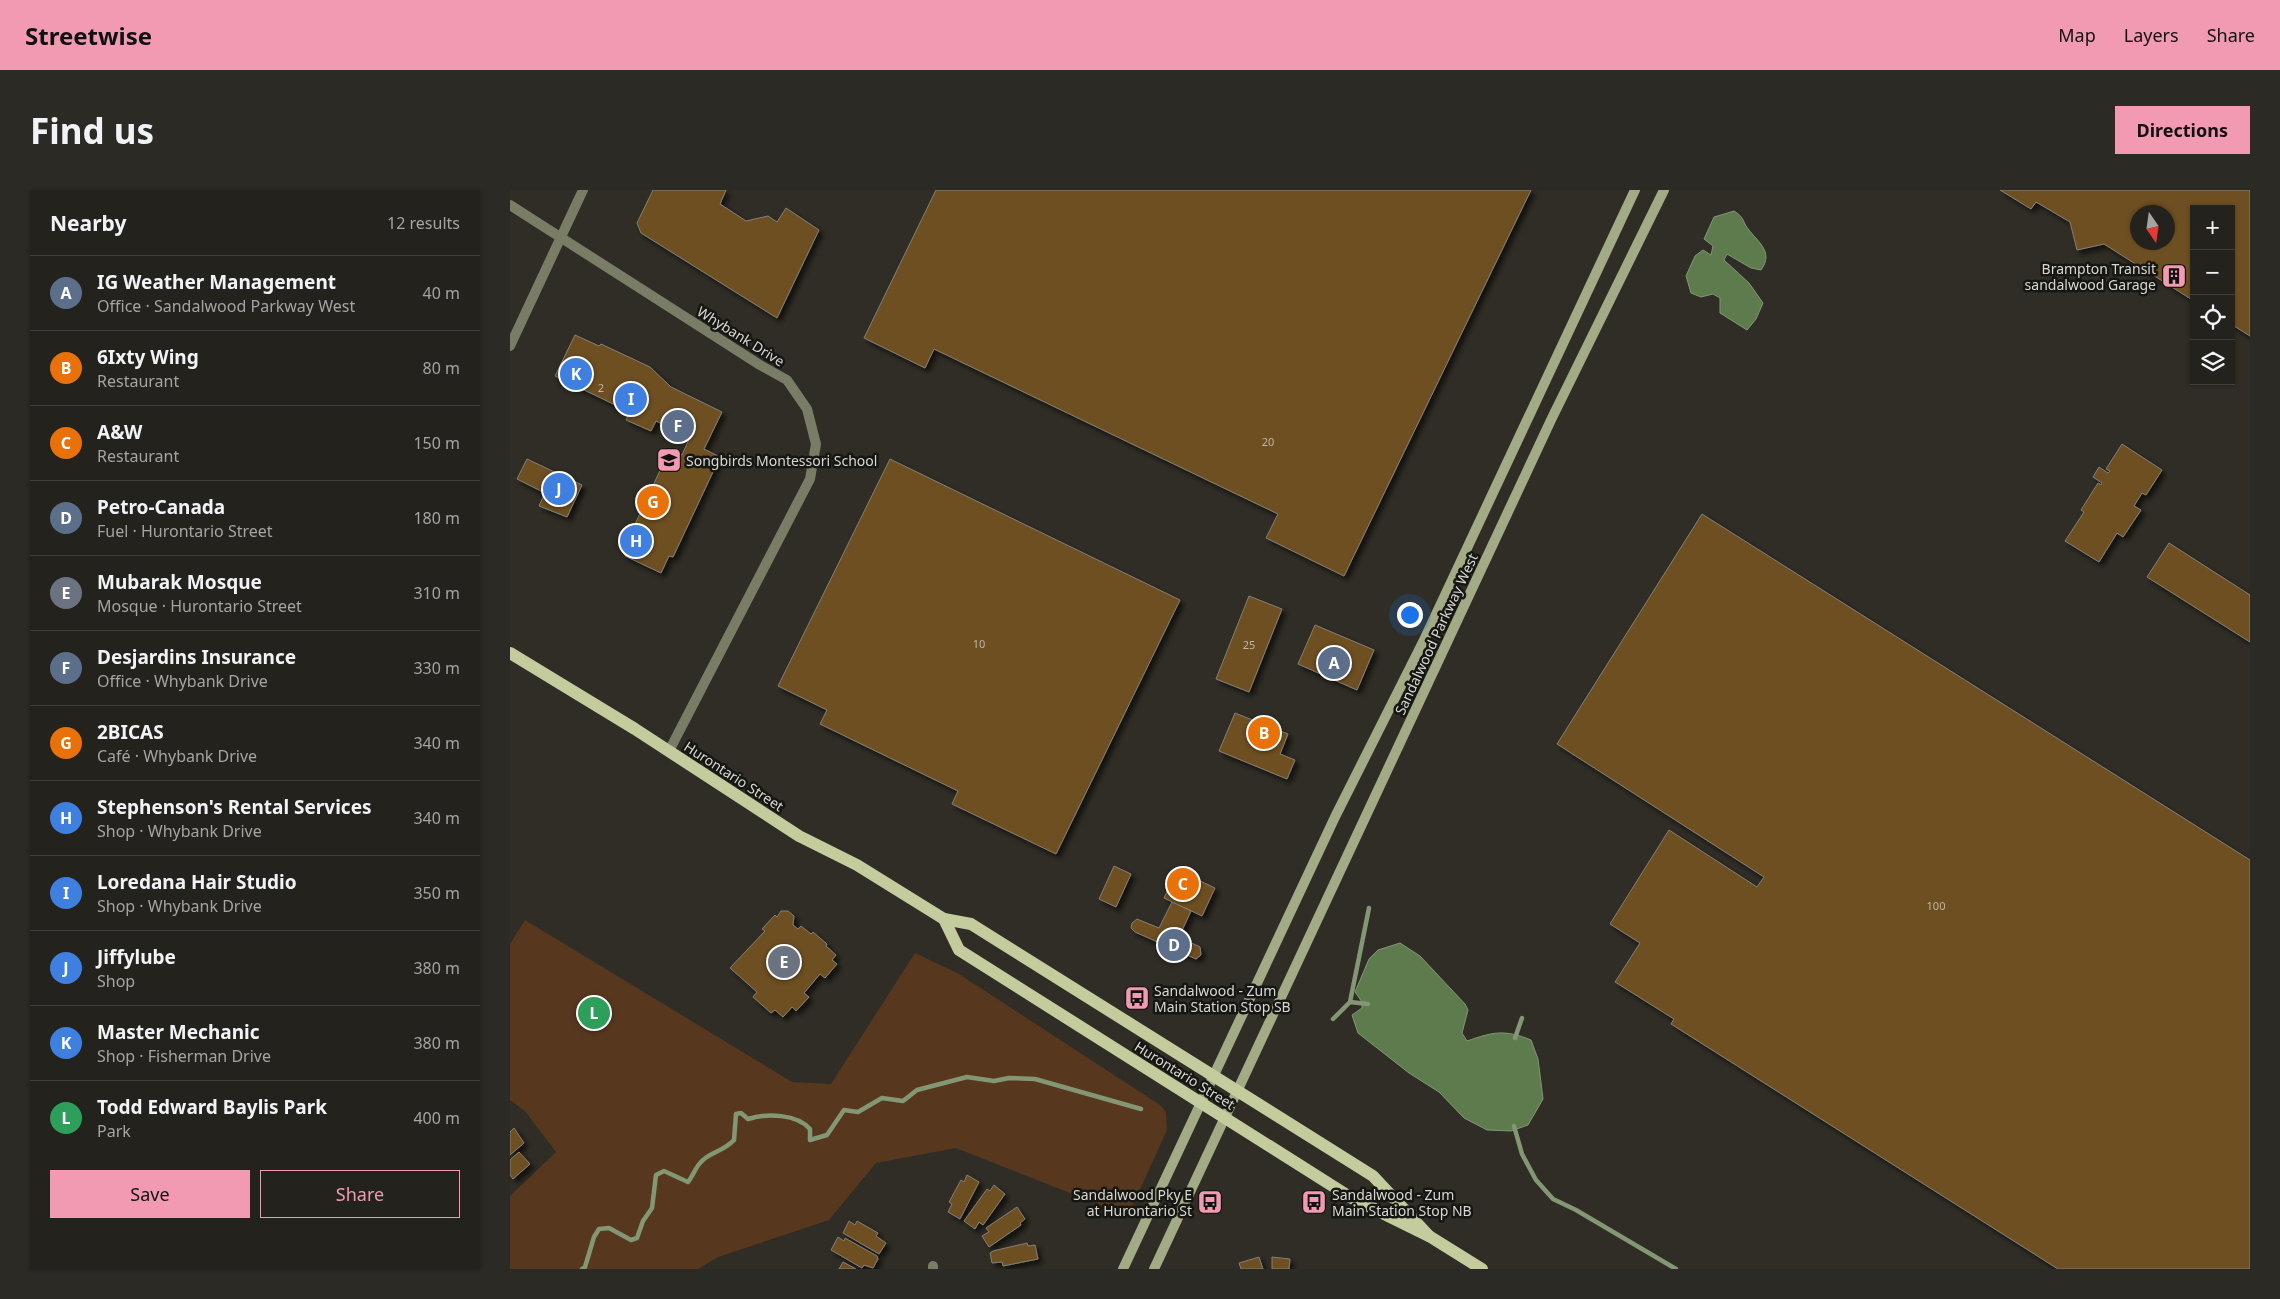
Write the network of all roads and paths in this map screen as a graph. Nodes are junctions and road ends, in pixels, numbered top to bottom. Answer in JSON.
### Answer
{"nodes":[{"id":1,"x":583,"y":190,"type":"edge"},
{"id":2,"x":1635,"y":190,"type":"edge"},
{"id":3,"x":1664,"y":190,"type":"edge"},
{"id":4,"x":510,"y":205,"type":"edge"},
{"id":5,"x":562,"y":237,"type":"junction"},
{"id":6,"x":510,"y":346,"type":"edge"},
{"id":7,"x":510,"y":653,"type":"edge"},
{"id":8,"x":669,"y":751,"type":"junction"},
{"id":9,"x":944,"y":919,"type":"junction"},
{"id":10,"x":1213,"y":1076,"type":"junction"},
{"id":11,"x":1238,"y":1092,"type":"junction"},
{"id":12,"x":1201,"y":1102,"type":"junction"},
{"id":13,"x":1226,"y":1118,"type":"junction"},
{"id":14,"x":1429,"y":1236,"type":"junction"},
{"id":15,"x":1123,"y":1269,"type":"edge"},
{"id":16,"x":1154,"y":1269,"type":"edge"},
{"id":17,"x":1482,"y":1269,"type":"edge"}],
"edges":[{"from":1,"to":5,"type":"street"},
{"from":2,"to":10,"type":"main road","name":"Sandalwood Parkway West"},
{"from":3,"to":11,"type":"main road","name":"Sandalwood Parkway West"},
{"from":4,"to":5,"type":"street","name":"Whybank Drive"},
{"from":5,"to":6,"type":"street"},
{"from":5,"to":8,"type":"street","name":"Whybank Drive"},
{"from":7,"to":8,"type":"main road","name":"Hurontario Street"},
{"from":8,"to":9,"type":"main road","name":"Hurontario Street"},
{"from":9,"to":10,"type":"main road","name":"Hurontario Street"},
{"from":9,"to":12,"type":"main road","name":"Hurontario Street"},
{"from":10,"to":11,"type":"main road","name":"Hurontario Street"},
{"from":10,"to":12,"type":"main road","name":"Sandalwood Parkway West"},
{"from":11,"to":13,"type":"main road","name":"Sandalwood Parkway West"},
{"from":11,"to":14,"type":"main road","name":"Hurontario Street"},
{"from":12,"to":13,"type":"main road","name":"Hurontario Street"},
{"from":12,"to":15,"type":"main road","name":"Sandalwood Parkway West"},
{"from":13,"to":14,"type":"main road","name":"Hurontario Street"},
{"from":13,"to":16,"type":"main road","name":"Sandalwood Parkway West"},
{"from":14,"to":17,"type":"main road","name":"Hurontario Street"}]}
